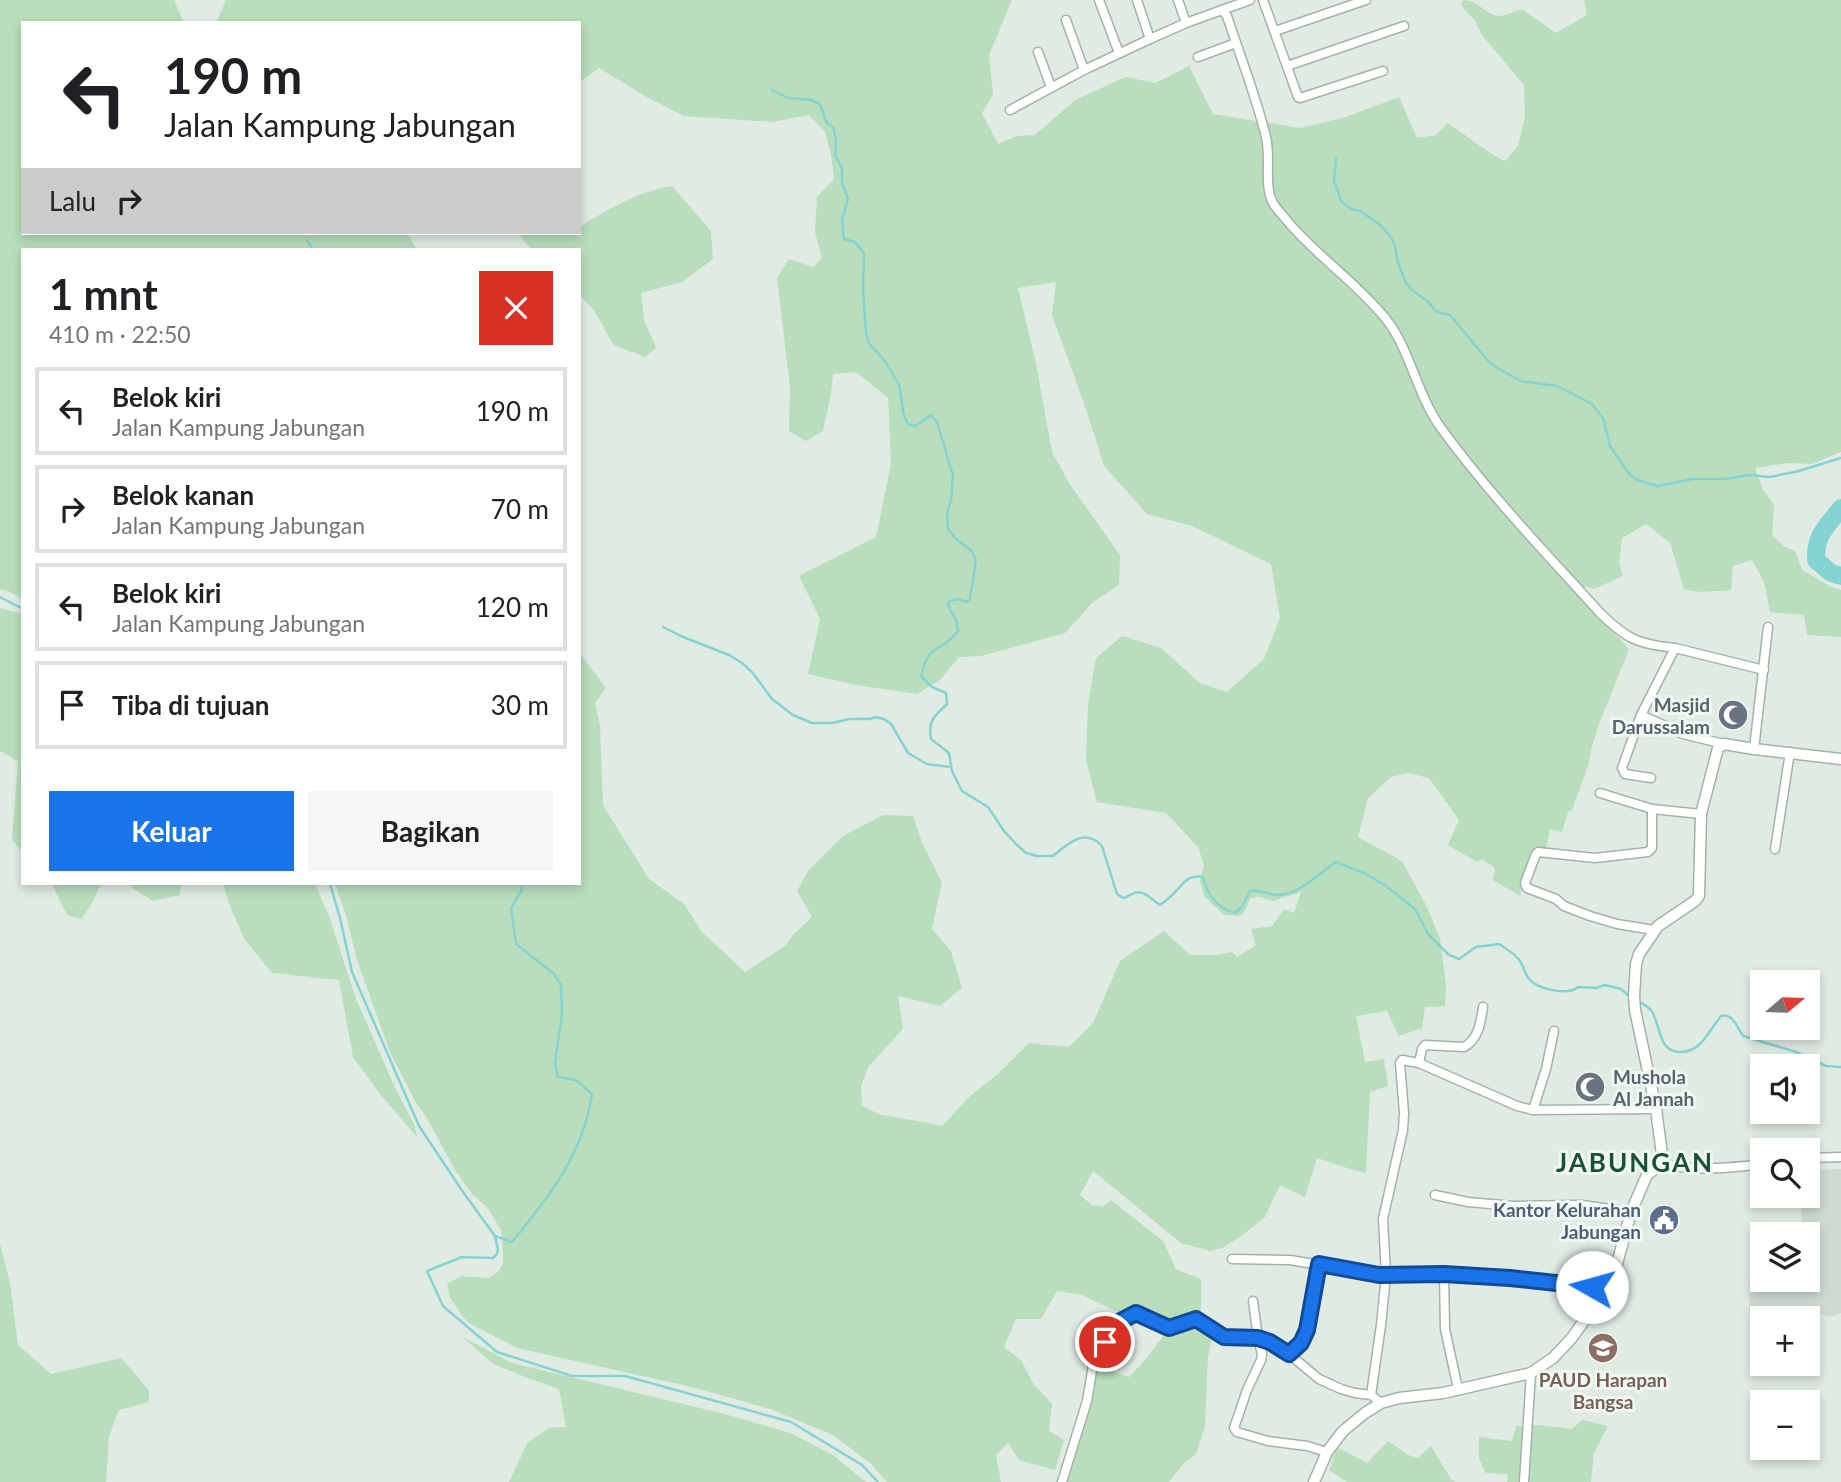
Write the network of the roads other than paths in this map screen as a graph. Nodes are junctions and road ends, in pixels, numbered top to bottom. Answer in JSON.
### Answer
{"nodes":[{"id":1,"x":1099,"y":0,"type":"edge"},
{"id":2,"x":1137,"y":0,"type":"edge"},
{"id":3,"x":1178,"y":0,"type":"edge"},
{"id":4,"x":1250,"y":0,"type":"edge"},
{"id":5,"x":1264,"y":0,"type":"edge"},
{"id":6,"x":1366,"y":0,"type":"edge"},
{"id":7,"x":1222,"y":10,"type":"junction"},
{"id":8,"x":1066,"y":20,"type":"dead end"},
{"id":9,"x":1186,"y":23,"type":"junction"},
{"id":10,"x":1404,"y":26,"type":"dead end"},
{"id":11,"x":1275,"y":31,"type":"junction"},
{"id":12,"x":1150,"y":39,"type":"junction"},
{"id":13,"x":1236,"y":43,"type":"junction"},
{"id":14,"x":1038,"y":52,"type":"dead end"},
{"id":15,"x":1119,"y":53,"type":"junction"},
{"id":16,"x":1198,"y":57,"type":"dead end"},
{"id":17,"x":1287,"y":66,"type":"junction"},
{"id":18,"x":1084,"y":69,"type":"junction"},
{"id":19,"x":1383,"y":71,"type":"dead end"},
{"id":20,"x":1051,"y":87,"type":"junction"},
{"id":21,"x":1010,"y":110,"type":"dead end"},
{"id":22,"x":1768,"y":627,"type":"dead end"},
{"id":23,"x":1675,"y":648,"type":"junction"},
{"id":24,"x":1763,"y":670,"type":"junction"},
{"id":25,"x":1641,"y":715,"type":"junction"},
{"id":26,"x":1724,"y":744,"type":"junction"},
{"id":27,"x":1754,"y":749,"type":"junction"},
{"id":28,"x":1790,"y":752,"type":"junction"},
{"id":29,"x":1841,"y":759,"type":"edge"},
{"id":30,"x":1651,"y":778,"type":"dead end"},
{"id":31,"x":1600,"y":793,"type":"dead end"},
{"id":32,"x":1652,"y":809,"type":"junction"},
{"id":33,"x":1701,"y":814,"type":"junction"},
{"id":34,"x":1775,"y":849,"type":"dead end"},
{"id":35,"x":1654,"y":930,"type":"junction"},
{"id":36,"x":1483,"y":1007,"type":"dead end"},
{"id":37,"x":1554,"y":1031,"type":"dead end"},
{"id":38,"x":1419,"y":1063,"type":"junction"},
{"id":39,"x":1656,"y":1109,"type":"junction"},
{"id":40,"x":1533,"y":1110,"type":"junction"},
{"id":41,"x":1841,"y":1157,"type":"edge"},
{"id":42,"x":1820,"y":1158,"type":"edge"},
{"id":43,"x":1663,"y":1162,"type":"junction"},
{"id":44,"x":1750,"y":1166,"type":"edge"},
{"id":45,"x":1435,"y":1195,"type":"dead end"},
{"id":46,"x":1631,"y":1212,"type":"junction"},
{"id":47,"x":1232,"y":1259,"type":"dead end"},
{"id":48,"x":1319,"y":1264,"type":"junction"},
{"id":49,"x":1444,"y":1274,"type":"junction"},
{"id":50,"x":1386,"y":1275,"type":"junction"},
{"id":51,"x":1609,"y":1288,"type":"junction"},
{"id":52,"x":1253,"y":1301,"type":"dead end"},
{"id":53,"x":1258,"y":1338,"type":"junction"},
{"id":54,"x":1289,"y":1354,"type":"junction"},
{"id":55,"x":1531,"y":1373,"type":"junction"},
{"id":56,"x":1458,"y":1390,"type":"junction"},
{"id":57,"x":1371,"y":1395,"type":"junction"},
{"id":58,"x":1381,"y":1403,"type":"junction"},
{"id":59,"x":1327,"y":1452,"type":"junction"},
{"id":60,"x":1062,"y":1482,"type":"edge"},
{"id":61,"x":1314,"y":1482,"type":"edge"},
{"id":62,"x":1524,"y":1482,"type":"edge"}],
"edges":[{"from":1,"to":15,"type":"street"},
{"from":2,"to":12,"type":"street"},
{"from":3,"to":9,"type":"street"},
{"from":4,"to":7,"type":"street"},
{"from":5,"to":11,"type":"street"},
{"from":6,"to":11,"type":"street"},
{"from":7,"to":9,"type":"street"},
{"from":7,"to":13,"type":"street"},
{"from":8,"to":18,"type":"street"},
{"from":9,"to":12,"type":"street"},
{"from":10,"to":17,"type":"street"},
{"from":11,"to":17,"type":"street"},
{"from":12,"to":15,"type":"street"},
{"from":13,"to":16,"type":"street"},
{"from":13,"to":23,"type":"street"},
{"from":14,"to":20,"type":"street"},
{"from":15,"to":18,"type":"street"},
{"from":17,"to":19,"type":"street"},
{"from":18,"to":20,"type":"street"},
{"from":20,"to":21,"type":"street"},
{"from":22,"to":24,"type":"street"},
{"from":23,"to":24,"type":"street"},
{"from":23,"to":25,"type":"street"},
{"from":24,"to":27,"type":"street"},
{"from":25,"to":26,"type":"street"},
{"from":25,"to":30,"type":"street"},
{"from":26,"to":27,"type":"street"},
{"from":26,"to":33,"type":"street"},
{"from":27,"to":28,"type":"street"},
{"from":28,"to":29,"type":"street"},
{"from":28,"to":34,"type":"street"},
{"from":31,"to":32,"type":"street"},
{"from":32,"to":33,"type":"street"},
{"from":32,"to":35,"type":"street"},
{"from":33,"to":35,"type":"street"},
{"from":35,"to":39,"type":"street"},
{"from":36,"to":38,"type":"street"},
{"from":37,"to":40,"type":"street"},
{"from":38,"to":40,"type":"street"},
{"from":38,"to":50,"type":"street"},
{"from":39,"to":40,"type":"street"},
{"from":39,"to":43,"type":"street"},
{"from":41,"to":42,"type":"street"},
{"from":43,"to":44,"type":"street"},
{"from":43,"to":46,"type":"street"},
{"from":45,"to":46,"type":"street"},
{"from":46,"to":51,"type":"street"},
{"from":47,"to":48,"type":"street"},
{"from":48,"to":50,"type":"street"},
{"from":48,"to":54,"type":"street"},
{"from":49,"to":50,"type":"street"},
{"from":49,"to":51,"type":"street"},
{"from":49,"to":56,"type":"street"},
{"from":50,"to":57,"type":"street"},
{"from":51,"to":55,"type":"street"},
{"from":52,"to":53,"type":"street"},
{"from":53,"to":54,"type":"street"},
{"from":53,"to":59,"type":"street"},
{"from":53,"to":60,"type":"street"},
{"from":54,"to":57,"type":"street"},
{"from":55,"to":56,"type":"street"},
{"from":55,"to":62,"type":"street"},
{"from":56,"to":58,"type":"street"},
{"from":57,"to":58,"type":"street"},
{"from":58,"to":59,"type":"street"},
{"from":59,"to":61,"type":"street"}]}
